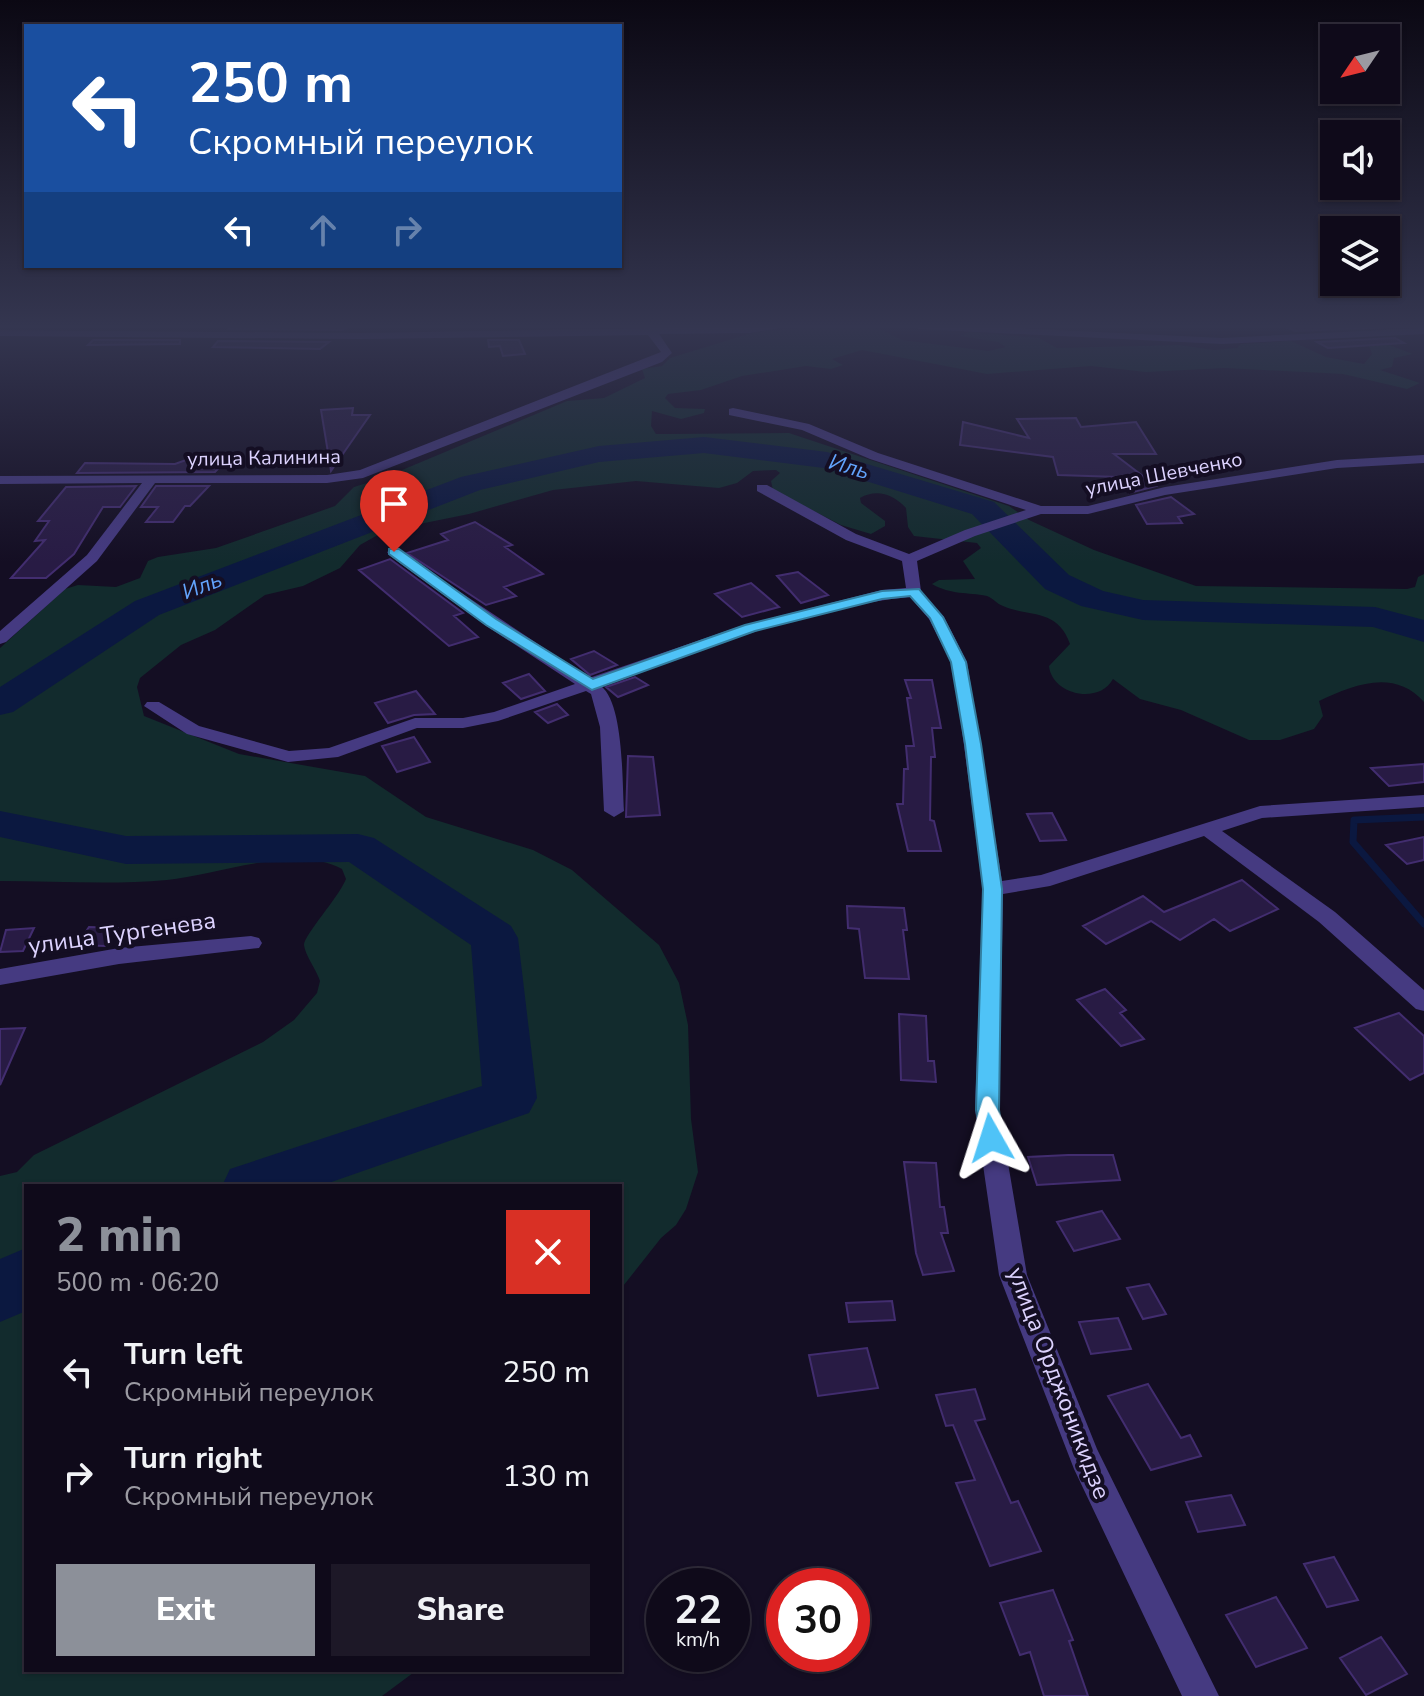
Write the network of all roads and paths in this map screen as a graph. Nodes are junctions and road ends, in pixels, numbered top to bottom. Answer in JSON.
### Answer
{"nodes":[{"id":1,"x":541,"y":405,"type":"edge"},
{"id":2,"x":733,"y":412,"type":"dead end"},
{"id":3,"x":1424,"y":459,"type":"edge"},
{"id":4,"x":152,"y":479,"type":"junction"},
{"id":5,"x":0,"y":480,"type":"edge"},
{"id":6,"x":762,"y":488,"type":"dead end"},
{"id":7,"x":1040,"y":510,"type":"junction"},
{"id":8,"x":394,"y":552,"type":"dead end"},
{"id":9,"x":909,"y":559,"type":"junction"},
{"id":10,"x":914,"y":592,"type":"junction"},
{"id":11,"x":0,"y":639,"type":"edge"},
{"id":12,"x":592,"y":685,"type":"junction"},
{"id":13,"x":153,"y":706,"type":"dead end"},
{"id":14,"x":1424,"y":801,"type":"edge"},
{"id":15,"x":614,"y":811,"type":"dead end"},
{"id":16,"x":1207,"y":829,"type":"junction"},
{"id":17,"x":993,"y":889,"type":"junction"},
{"id":18,"x":251,"y":943,"type":"dead end"},
{"id":19,"x":0,"y":977,"type":"edge"},
{"id":20,"x":1424,"y":1003,"type":"edge"},
{"id":21,"x":1201,"y":1696,"type":"edge"}],
"edges":[{"from":1,"to":4,"type":"street","name":"улица Калинина"},
{"from":2,"to":7,"type":"street","name":"улица Шевченко"},
{"from":3,"to":7,"type":"street","name":"улица Шевченко"},
{"from":4,"to":5,"type":"street","name":"улица Калинина"},
{"from":4,"to":11,"type":"street"},
{"from":6,"to":9,"type":"street"},
{"from":7,"to":9,"type":"street"},
{"from":8,"to":12,"type":"street"},
{"from":9,"to":10,"type":"street"},
{"from":10,"to":12,"type":"street"},
{"from":10,"to":17,"type":"street","name":"улица Орджоникидзе"},
{"from":12,"to":13,"type":"street"},
{"from":12,"to":15,"type":"street"},
{"from":14,"to":16,"type":"street"},
{"from":16,"to":17,"type":"street"},
{"from":16,"to":20,"type":"street"},
{"from":17,"to":21,"type":"street","name":"улица Орджоникидзе"},
{"from":18,"to":19,"type":"street","name":"улица Тургенева"}]}
